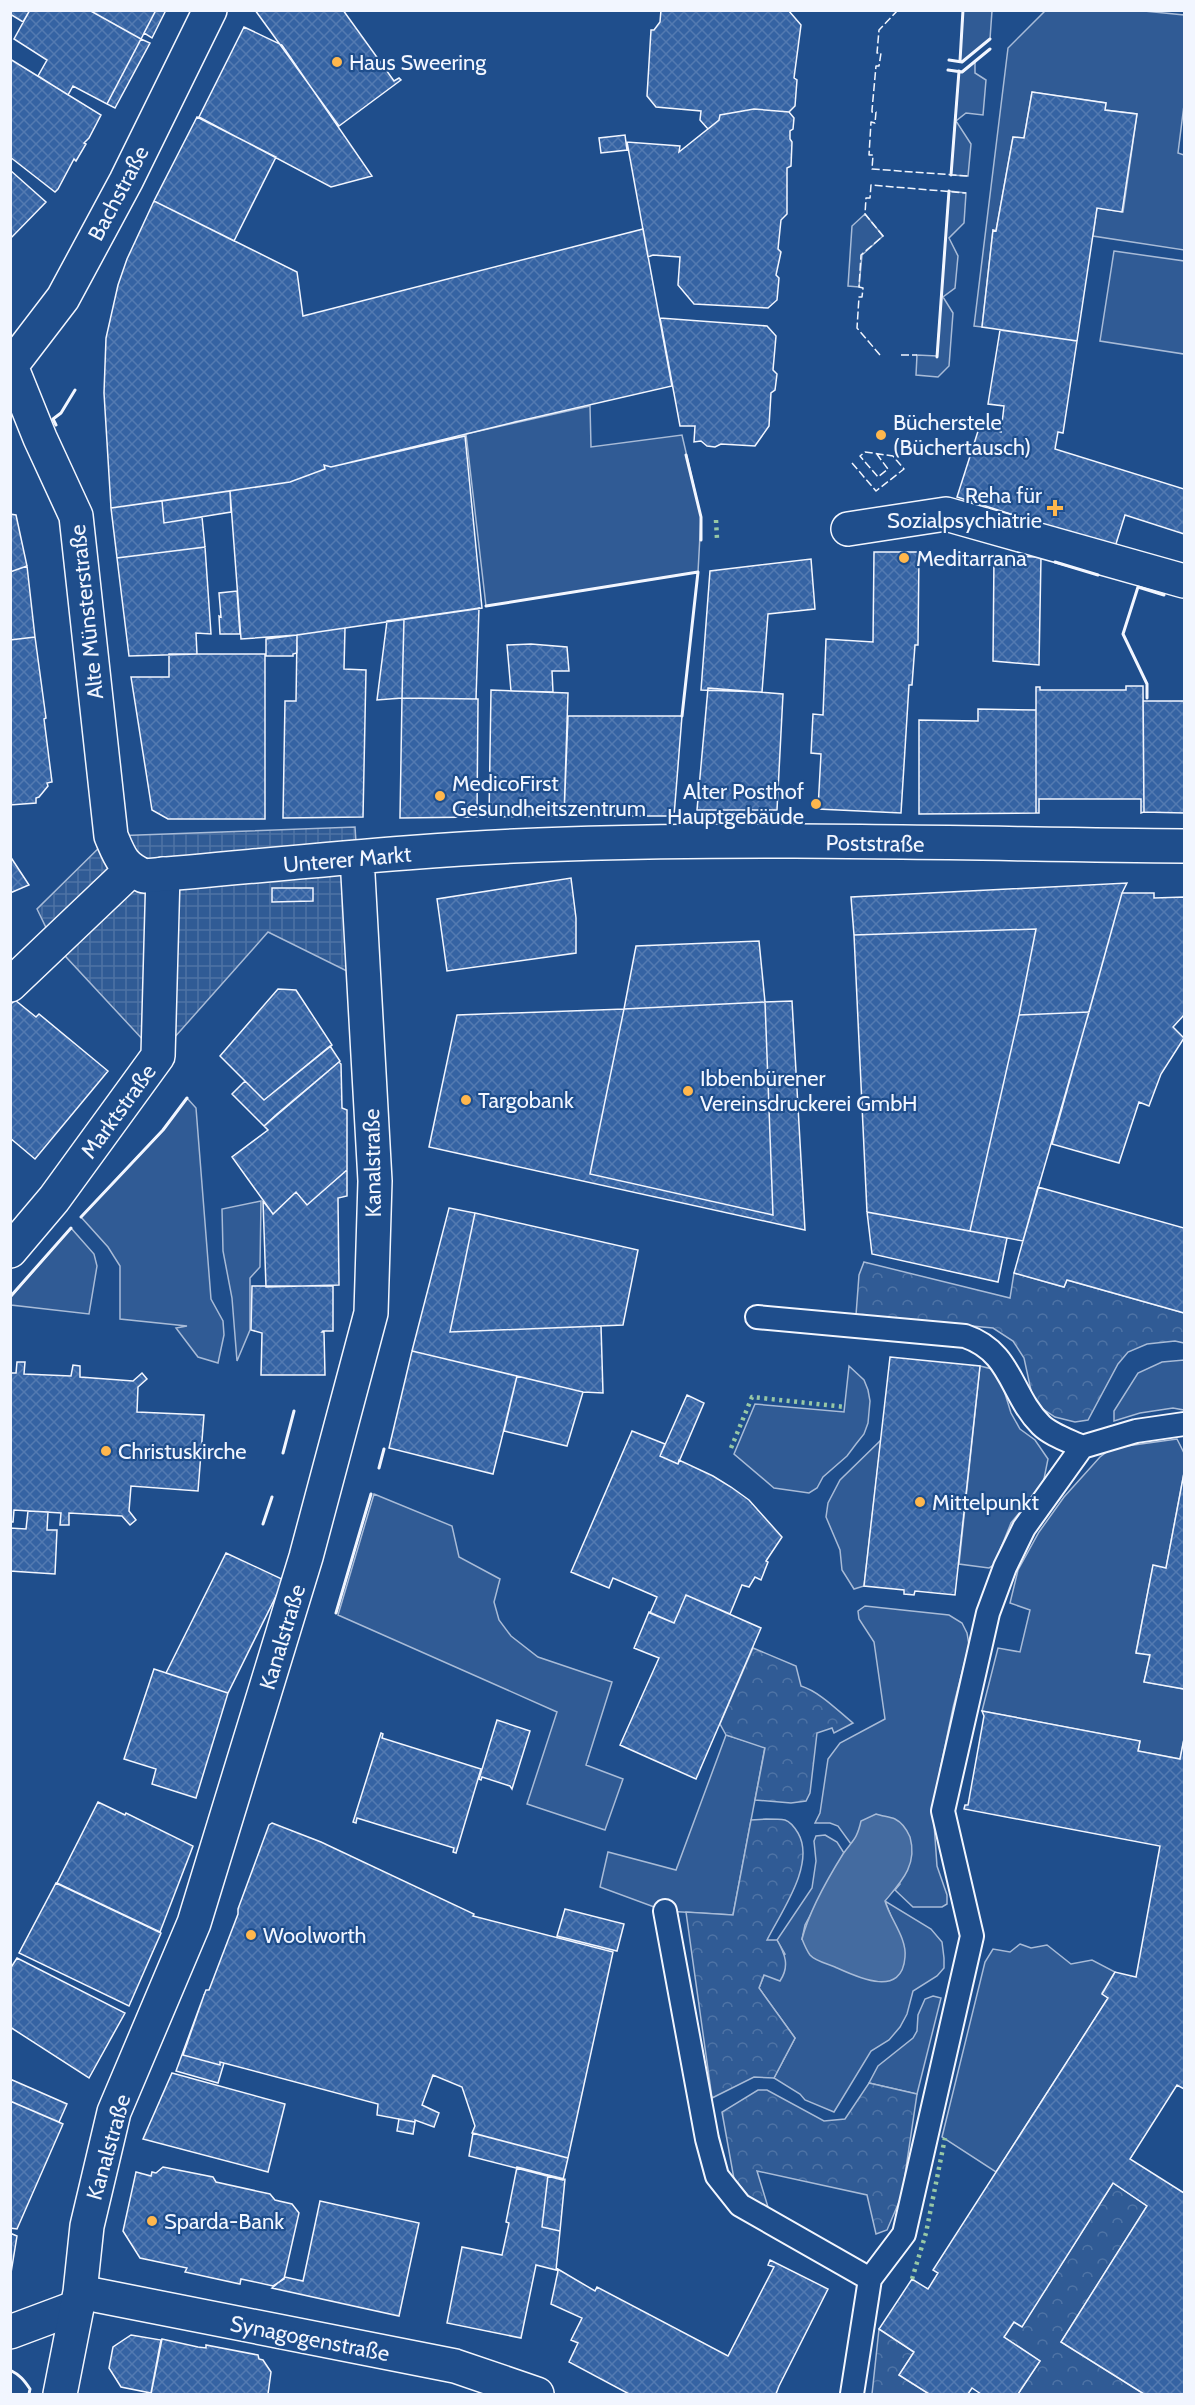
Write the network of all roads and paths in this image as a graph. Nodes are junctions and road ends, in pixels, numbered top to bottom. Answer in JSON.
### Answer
{"nodes":[{"id":1,"x":210,"y":10,"type":"edge"},
{"id":2,"x":11,"y":366,"type":"edge"},
{"id":3,"x":848,"y":529,"type":"dead end"},
{"id":4,"x":1185,"y":581,"type":"edge"},
{"id":5,"x":565,"y":844,"type":"joint"},
{"id":6,"x":1185,"y":846,"type":"edge"},
{"id":7,"x":357,"y":857,"type":"junction"},
{"id":8,"x":131,"y":870,"type":"junction"},
{"id":9,"x":163,"y":874,"type":"junction"},
{"id":10,"x":10,"y":985,"type":"edge"},
{"id":11,"x":10,"y":1251,"type":"edge"},
{"id":12,"x":757,"y":1317,"type":"dead end"},
{"id":13,"x":1185,"y":1424,"type":"edge"},
{"id":14,"x":1082,"y":1447,"type":"junction"},
{"id":15,"x":666,"y":1911,"type":"dead end"},
{"id":16,"x":870,"y":2278,"type":"junction"},
{"id":17,"x":78,"y":2300,"type":"junction"},
{"id":18,"x":10,"y":2332,"type":"edge"},
{"id":19,"x":60,"y":2394,"type":"edge"},
{"id":20,"x":537,"y":2394,"type":"edge"},
{"id":21,"x":852,"y":2394,"type":"edge"}],
"edges":[{"from":1,"to":2,"type":"street","name":"Bachstraße"},
{"from":2,"to":8,"type":"street","name":"Alte Münsterstraße"},
{"from":3,"to":4,"type":"street"},
{"from":5,"to":6,"type":"street","name":"Poststraße"},
{"from":5,"to":7,"type":"street","name":"Unterer Markt"},
{"from":7,"to":9,"type":"street","name":"Unterer Markt"},
{"from":7,"to":17,"type":"street","name":"Kanalstraße"},
{"from":8,"to":9,"type":"street","name":"Unterer Markt"},
{"from":8,"to":10,"type":"street"},
{"from":9,"to":11,"type":"street","name":"Marktstraße"},
{"from":12,"to":14,"type":"lane"},
{"from":13,"to":14,"type":"lane"},
{"from":14,"to":16,"type":"lane"},
{"from":15,"to":16,"type":"lane"},
{"from":16,"to":21,"type":"lane"},
{"from":17,"to":18,"type":"street"},
{"from":17,"to":19,"type":"street","name":"Kanalstraße"},
{"from":17,"to":20,"type":"street","name":"Synagogenstraße"}]}
